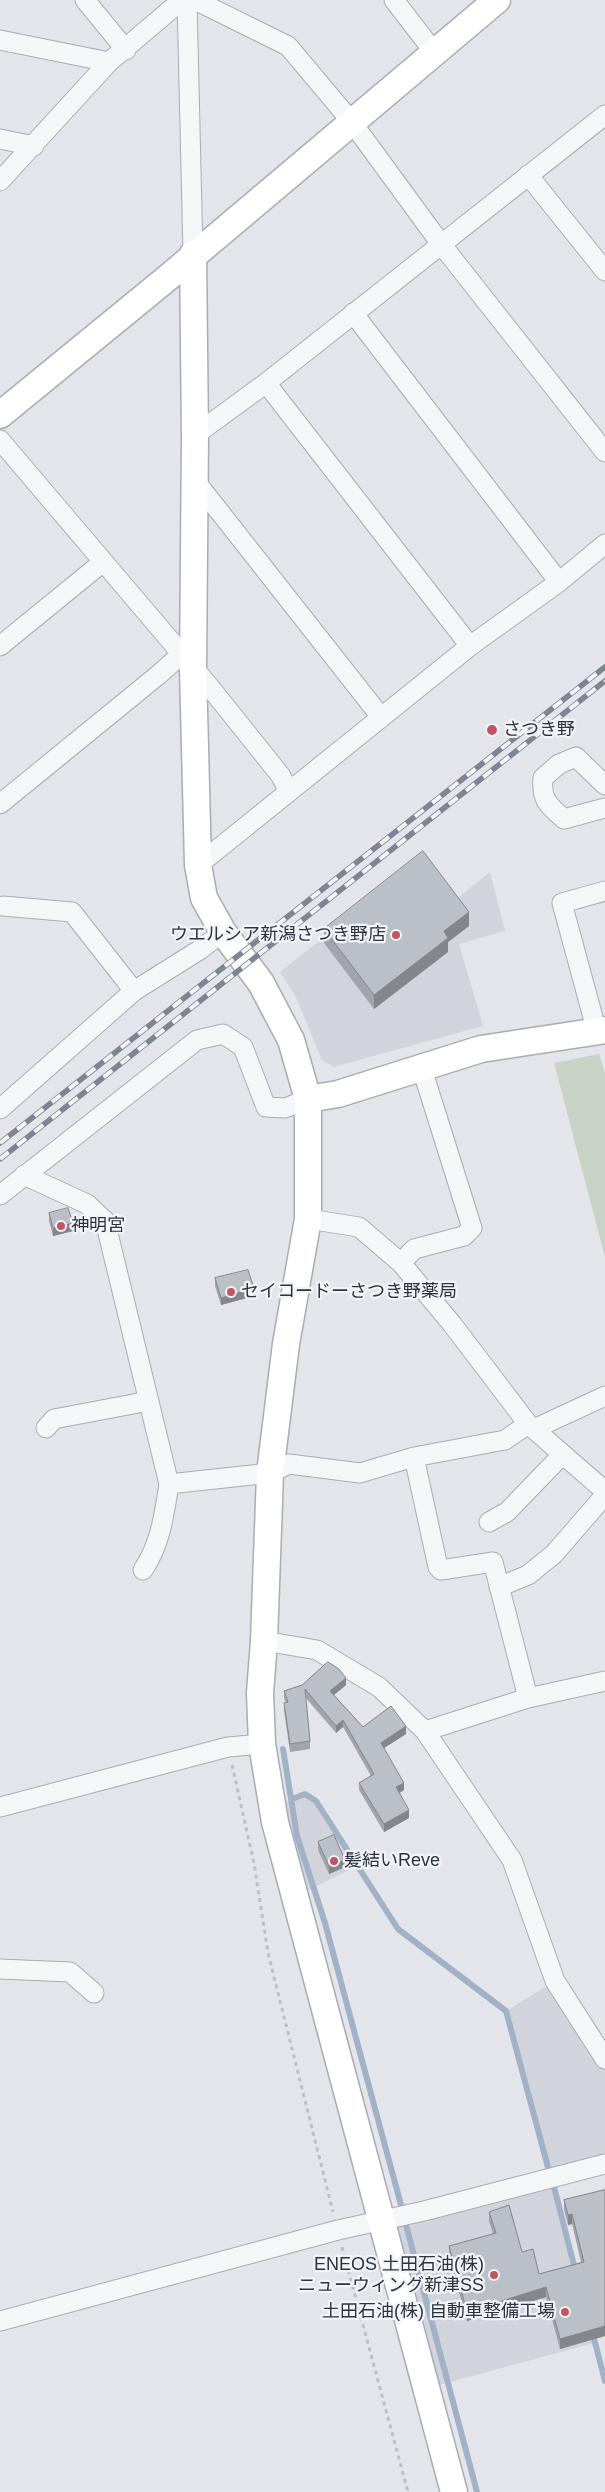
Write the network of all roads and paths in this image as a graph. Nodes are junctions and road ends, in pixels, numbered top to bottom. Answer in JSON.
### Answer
{"nodes":[{"id":1,"x":85,"y":0,"type":"edge"},
{"id":2,"x":182,"y":0,"type":"edge"},
{"id":3,"x":187,"y":0,"type":"edge"},
{"id":4,"x":196,"y":0,"type":"edge"},
{"id":5,"x":394,"y":0,"type":"edge"},
{"id":6,"x":497,"y":0,"type":"edge"},
{"id":7,"x":0,"y":40,"type":"edge"},
{"id":8,"x":126,"y":50,"type":"junction"},
{"id":9,"x":434,"y":52,"type":"junction"},
{"id":10,"x":109,"y":62,"type":"junction"},
{"id":11,"x":605,"y":115,"type":"edge"},
{"id":12,"x":351,"y":121,"type":"junction"},
{"id":13,"x":0,"y":138,"type":"edge"},
{"id":14,"x":34,"y":146,"type":"junction"},
{"id":15,"x":528,"y":175,"type":"junction"},
{"id":16,"x":0,"y":181,"type":"edge"},
{"id":17,"x":441,"y":244,"type":"junction"},
{"id":18,"x":193,"y":254,"type":"junction"},
{"id":19,"x":605,"y":271,"type":"edge"},
{"id":20,"x":353,"y":313,"type":"junction"},
{"id":21,"x":266,"y":383,"type":"junction"},
{"id":22,"x":0,"y":415,"type":"edge"},
{"id":23,"x":195,"y":435,"type":"junction"},
{"id":24,"x":0,"y":440,"type":"edge"},
{"id":25,"x":605,"y":452,"type":"edge"},
{"id":26,"x":193,"y":478,"type":"junction"},
{"id":27,"x":605,"y":544,"type":"edge"},
{"id":28,"x":102,"y":562,"type":"junction"},
{"id":29,"x":559,"y":582,"type":"junction"},
{"id":30,"x":0,"y":646,"type":"edge"},
{"id":31,"x":470,"y":646,"type":"junction"},
{"id":32,"x":187,"y":662,"type":"junction"},
{"id":33,"x":381,"y":717,"type":"junction"},
{"id":34,"x":605,"y":785,"type":"edge"},
{"id":35,"x":289,"y":792,"type":"junction"},
{"id":36,"x":0,"y":804,"type":"edge"},
{"id":37,"x":605,"y":808,"type":"edge"},
{"id":38,"x":198,"y":865,"type":"junction"},
{"id":39,"x":605,"y":891,"type":"edge"},
{"id":40,"x":3,"y":906,"type":"dead end"},
{"id":41,"x":223,"y":932,"type":"junction"},
{"id":42,"x":134,"y":991,"type":"junction"},
{"id":43,"x":601,"y":1032,"type":"edge"},
{"id":44,"x":422,"y":1069,"type":"junction"},
{"id":45,"x":308,"y":1099,"type":"junction"},
{"id":46,"x":0,"y":1108,"type":"edge"},
{"id":47,"x":24,"y":1175,"type":"junction"},
{"id":48,"x":0,"y":1195,"type":"edge"},
{"id":49,"x":308,"y":1219,"type":"junction"},
{"id":50,"x":401,"y":1263,"type":"junction"},
{"id":51,"x":605,"y":1396,"type":"edge"},
{"id":52,"x":149,"y":1401,"type":"junction"},
{"id":53,"x":531,"y":1426,"type":"junction"},
{"id":54,"x":46,"y":1428,"type":"dead end"},
{"id":55,"x":562,"y":1455,"type":"junction"},
{"id":56,"x":414,"y":1458,"type":"junction"},
{"id":57,"x":270,"y":1473,"type":"junction"},
{"id":58,"x":169,"y":1484,"type":"junction"},
{"id":59,"x":605,"y":1493,"type":"edge"},
{"id":60,"x":490,"y":1522,"type":"dead end"},
{"id":61,"x":143,"y":1570,"type":"dead end"},
{"id":62,"x":499,"y":1587,"type":"junction"},
{"id":63,"x":264,"y":1640,"type":"junction"},
{"id":64,"x":605,"y":1681,"type":"edge"},
{"id":65,"x":528,"y":1698,"type":"junction"},
{"id":66,"x":425,"y":1731,"type":"junction"},
{"id":67,"x":262,"y":1744,"type":"junction"},
{"id":68,"x":228,"y":1747,"type":"junction"},
{"id":69,"x":0,"y":1807,"type":"edge"},
{"id":70,"x":0,"y":1969,"type":"edge"},
{"id":71,"x":94,"y":1993,"type":"dead end"},
{"id":72,"x":605,"y":2059,"type":"edge"},
{"id":73,"x":605,"y":2164,"type":"edge"},
{"id":74,"x":382,"y":2219,"type":"junction"},
{"id":75,"x":338,"y":2230,"type":"junction"},
{"id":76,"x":0,"y":2321,"type":"edge"},
{"id":77,"x":408,"y":2492,"type":"edge"},
{"id":78,"x":454,"y":2492,"type":"edge"}],
"edges":[{"from":1,"to":8,"type":"street"},
{"from":2,"to":8,"type":"street"},
{"from":3,"to":18,"type":"street"},
{"from":4,"to":12,"type":"street"},
{"from":5,"to":9,"type":"street"},
{"from":6,"to":9,"type":"street"},
{"from":7,"to":10,"type":"street"},
{"from":8,"to":10,"type":"street"},
{"from":9,"to":12,"type":"street"},
{"from":10,"to":14,"type":"street"},
{"from":11,"to":15,"type":"street"},
{"from":12,"to":17,"type":"street"},
{"from":12,"to":18,"type":"street"},
{"from":13,"to":14,"type":"street"},
{"from":14,"to":16,"type":"street"},
{"from":15,"to":17,"type":"street"},
{"from":15,"to":19,"type":"street"},
{"from":17,"to":20,"type":"street"},
{"from":17,"to":25,"type":"street"},
{"from":18,"to":22,"type":"street"},
{"from":18,"to":23,"type":"street"},
{"from":20,"to":21,"type":"street"},
{"from":20,"to":29,"type":"street"},
{"from":21,"to":23,"type":"street"},
{"from":21,"to":31,"type":"street"},
{"from":23,"to":26,"type":"street"},
{"from":24,"to":28,"type":"street"},
{"from":26,"to":32,"type":"street"},
{"from":26,"to":33,"type":"street"},
{"from":27,"to":29,"type":"street"},
{"from":28,"to":30,"type":"street"},
{"from":28,"to":32,"type":"street"},
{"from":29,"to":31,"type":"street"},
{"from":31,"to":33,"type":"street"},
{"from":32,"to":35,"type":"street"},
{"from":32,"to":36,"type":"street"},
{"from":32,"to":38,"type":"street"},
{"from":33,"to":35,"type":"street"},
{"from":34,"to":37,"type":"street"},
{"from":35,"to":38,"type":"street"},
{"from":38,"to":41,"type":"street"},
{"from":39,"to":43,"type":"street"},
{"from":40,"to":42,"type":"street"},
{"from":41,"to":42,"type":"street"},
{"from":41,"to":45,"type":"street"},
{"from":42,"to":46,"type":"street"},
{"from":43,"to":44,"type":"street"},
{"from":44,"to":45,"type":"street"},
{"from":44,"to":50,"type":"street"},
{"from":45,"to":47,"type":"street"},
{"from":45,"to":49,"type":"street"},
{"from":47,"to":48,"type":"street"},
{"from":47,"to":52,"type":"street"},
{"from":49,"to":50,"type":"street"},
{"from":49,"to":57,"type":"street"},
{"from":50,"to":53,"type":"street"},
{"from":51,"to":53,"type":"street"},
{"from":52,"to":54,"type":"street"},
{"from":52,"to":58,"type":"street"},
{"from":53,"to":55,"type":"street"},
{"from":53,"to":56,"type":"street"},
{"from":55,"to":59,"type":"street"},
{"from":55,"to":60,"type":"street"},
{"from":56,"to":57,"type":"street"},
{"from":56,"to":62,"type":"street"},
{"from":57,"to":58,"type":"street"},
{"from":57,"to":63,"type":"street"},
{"from":58,"to":61,"type":"street"},
{"from":59,"to":62,"type":"street"},
{"from":62,"to":65,"type":"street"},
{"from":63,"to":66,"type":"street"},
{"from":63,"to":67,"type":"street"},
{"from":64,"to":65,"type":"street"},
{"from":65,"to":66,"type":"street"},
{"from":66,"to":72,"type":"street"},
{"from":67,"to":68,"type":"street"},
{"from":67,"to":74,"type":"street"},
{"from":68,"to":69,"type":"street"},
{"from":68,"to":75,"type":"path"},
{"from":70,"to":71,"type":"street"},
{"from":73,"to":74,"type":"street"},
{"from":74,"to":75,"type":"street"},
{"from":74,"to":78,"type":"street"},
{"from":75,"to":76,"type":"street"},
{"from":75,"to":77,"type":"path"}]}
